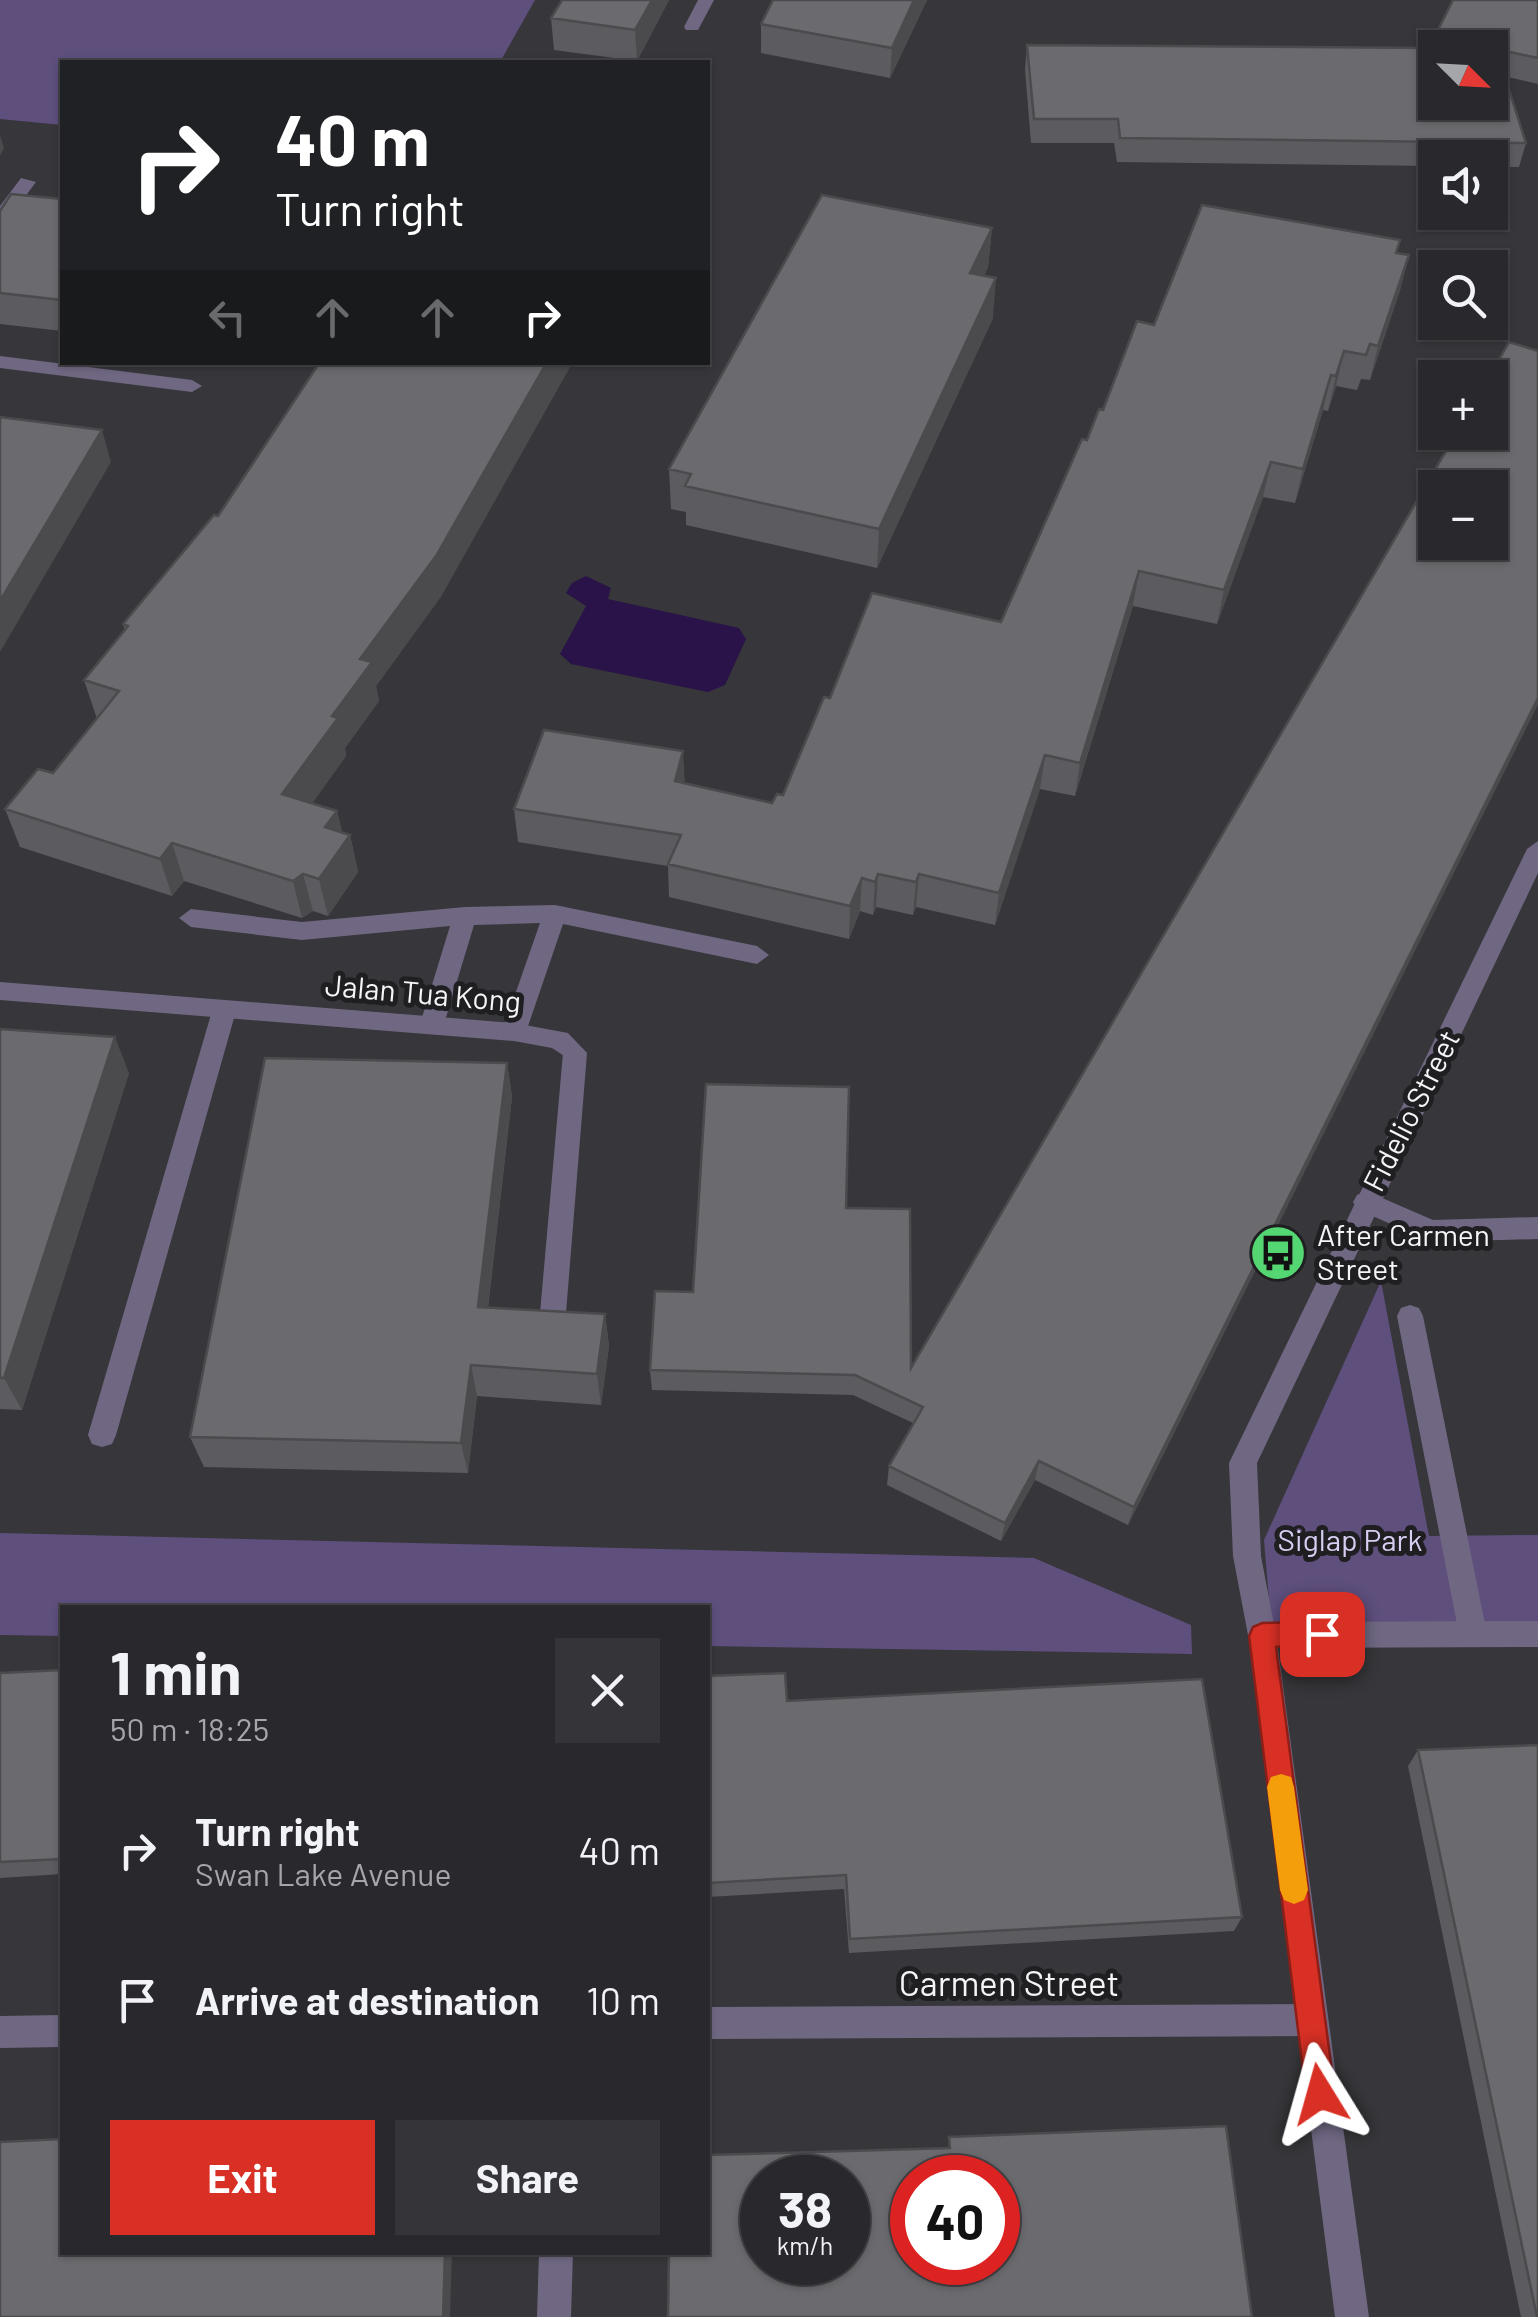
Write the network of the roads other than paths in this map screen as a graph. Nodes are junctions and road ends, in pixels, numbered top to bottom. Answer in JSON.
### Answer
{"nodes":[{"id":1,"x":706,"y":0,"type":"edge"},
{"id":2,"x":692,"y":27,"type":"dead end"},
{"id":3,"x":27,"y":182,"type":"dead end"},
{"id":4,"x":0,"y":218,"type":"edge"},
{"id":5,"x":0,"y":362,"type":"edge"},
{"id":6,"x":192,"y":386,"type":"dead end"},
{"id":7,"x":1538,"y":849,"type":"edge"},
{"id":8,"x":555,"y":914,"type":"junction"},
{"id":9,"x":465,"y":916,"type":"junction"},
{"id":10,"x":191,"y":918,"type":"dead end"},
{"id":11,"x":757,"y":955,"type":"dead end"},
{"id":12,"x":0,"y":992,"type":"edge"},
{"id":13,"x":224,"y":1011,"type":"junction"},
{"id":14,"x":432,"y":1024,"type":"junction"},
{"id":15,"x":514,"y":1032,"type":"junction"},
{"id":16,"x":1366,"y":1202,"type":"junction"},
{"id":17,"x":1538,"y":1228,"type":"edge"},
{"id":18,"x":553,"y":1312,"type":"edge"},
{"id":19,"x":1410,"y":1316,"type":"dead end"},
{"id":20,"x":102,"y":1435,"type":"dead end"},
{"id":21,"x":1473,"y":1634,"type":"junction"},
{"id":22,"x":1538,"y":1634,"type":"edge"},
{"id":23,"x":1262,"y":1636,"type":"junction"},
{"id":24,"x":1310,"y":2020,"type":"junction"},
{"id":25,"x":710,"y":2023,"type":"edge"},
{"id":26,"x":0,"y":2032,"type":"edge"},
{"id":27,"x":60,"y":2032,"type":"edge"},
{"id":28,"x":556,"y":2255,"type":"edge"},
{"id":29,"x":554,"y":2317,"type":"edge"},
{"id":30,"x":1352,"y":2317,"type":"edge"}],
"edges":[{"from":1,"to":2,"type":"street"},
{"from":3,"to":4,"type":"street"},
{"from":5,"to":6,"type":"street"},
{"from":7,"to":16,"type":"street","name":"Fidelio Street"},
{"from":8,"to":9,"type":"street"},
{"from":8,"to":11,"type":"street"},
{"from":8,"to":15,"type":"street"},
{"from":9,"to":10,"type":"street"},
{"from":9,"to":14,"type":"street"},
{"from":12,"to":13,"type":"street","name":"Jalan Tua Kong"},
{"from":13,"to":14,"type":"street","name":"Jalan Tua Kong"},
{"from":13,"to":20,"type":"street"},
{"from":14,"to":15,"type":"street","name":"Jalan Tua Kong"},
{"from":15,"to":18,"type":"street","name":"Jalan Tua Kong"},
{"from":16,"to":17,"type":"street"},
{"from":16,"to":23,"type":"street","name":"Fidelio Street"},
{"from":19,"to":21,"type":"street"},
{"from":21,"to":22,"type":"street"},
{"from":21,"to":23,"type":"street"},
{"from":23,"to":24,"type":"street","name":"Fidelio Street"},
{"from":24,"to":25,"type":"street","name":"Carmen Street"},
{"from":24,"to":30,"type":"street","name":"Fidelio Street"},
{"from":26,"to":27,"type":"street"},
{"from":28,"to":29,"type":"street"}]}
